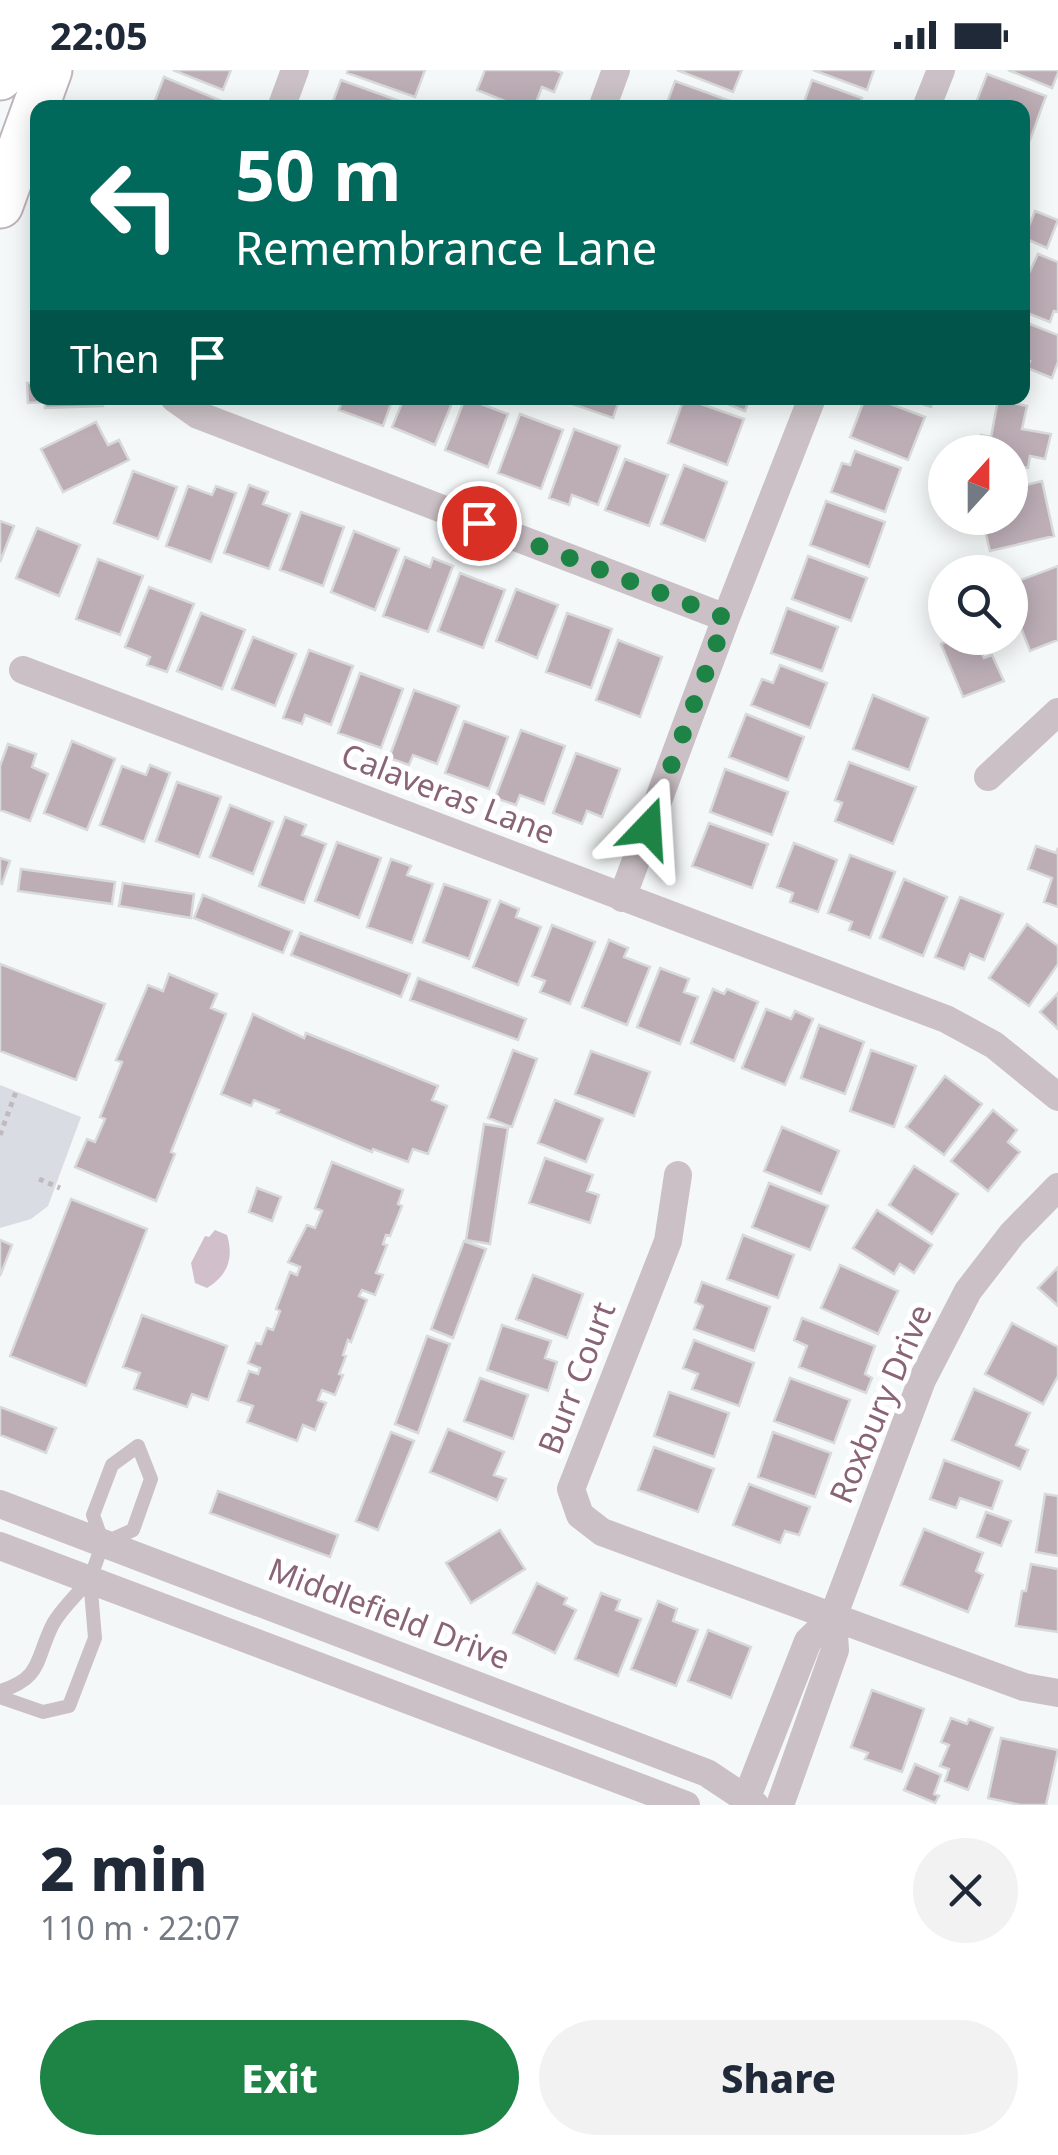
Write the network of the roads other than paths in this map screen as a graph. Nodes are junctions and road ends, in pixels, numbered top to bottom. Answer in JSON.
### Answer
{"nodes":[{"id":1,"x":49,"y":70,"type":"edge"},
{"id":2,"x":295,"y":70,"type":"edge"},
{"id":3,"x":616,"y":70,"type":"edge"},
{"id":4,"x":941,"y":70,"type":"edge"},
{"id":5,"x":38,"y":100,"type":"edge"},
{"id":6,"x":283,"y":100,"type":"edge"},
{"id":7,"x":605,"y":100,"type":"edge"},
{"id":8,"x":929,"y":100,"type":"edge"},
{"id":9,"x":30,"y":122,"type":"edge"},
{"id":10,"x":0,"y":204,"type":"edge"},
{"id":11,"x":184,"y":405,"type":"edge"},
{"id":12,"x":809,"y":405,"type":"edge"},
{"id":13,"x":726,"y":618,"type":"junction"},
{"id":14,"x":22,"y":670,"type":"dead end"},
{"id":15,"x":1058,"y":712,"type":"edge"},
{"id":16,"x":988,"y":776,"type":"dead end"},
{"id":17,"x":622,"y":898,"type":"junction"},
{"id":18,"x":1058,"y":1096,"type":"edge"},
{"id":19,"x":678,"y":1175,"type":"dead end"},
{"id":20,"x":1058,"y":1187,"type":"edge"},
{"id":21,"x":0,"y":1504,"type":"edge"},
{"id":22,"x":103,"y":1544,"type":"junction"},
{"id":23,"x":0,"y":1546,"type":"edge"},
{"id":24,"x":90,"y":1580,"type":"junction"},
{"id":25,"x":834,"y":1617,"type":"junction"},
{"id":26,"x":1058,"y":1693,"type":"edge"},
{"id":27,"x":0,"y":1694,"type":"edge"},
{"id":28,"x":750,"y":1803,"type":"edge"},
{"id":29,"x":686,"y":1805,"type":"edge"},
{"id":30,"x":716,"y":1805,"type":"edge"},
{"id":31,"x":780,"y":1805,"type":"edge"}],
"edges":[{"from":1,"to":5,"type":"main road"},
{"from":2,"to":6,"type":"street"},
{"from":3,"to":7,"type":"street"},
{"from":4,"to":8,"type":"street"},
{"from":9,"to":10,"type":"main road"},
{"from":11,"to":13,"type":"street"},
{"from":12,"to":13,"type":"street"},
{"from":13,"to":17,"type":"street"},
{"from":14,"to":17,"type":"street","name":"Calaveras Lane"},
{"from":15,"to":16,"type":"street"},
{"from":17,"to":18,"type":"street","name":"Calaveras Lane"},
{"from":19,"to":25,"type":"street","name":"Burr Court"},
{"from":20,"to":25,"type":"street","name":"Roxbury Drive"},
{"from":21,"to":22,"type":"street","name":"Middlefield Drive"},
{"from":22,"to":22,"type":"lane"},
{"from":22,"to":24,"type":"lane"},
{"from":22,"to":28,"type":"street","name":"Middlefield Drive"},
{"from":23,"to":24,"type":"street"},
{"from":24,"to":27,"type":"lane"},
{"from":24,"to":27,"type":"lane"},
{"from":24,"to":29,"type":"street"},
{"from":25,"to":26,"type":"street","name":"Burr Court"},
{"from":25,"to":28,"type":"street","name":"Roxbury Drive"},
{"from":25,"to":31,"type":"street","name":"Roxbury Drive"},
{"from":28,"to":30,"type":"street"}]}
